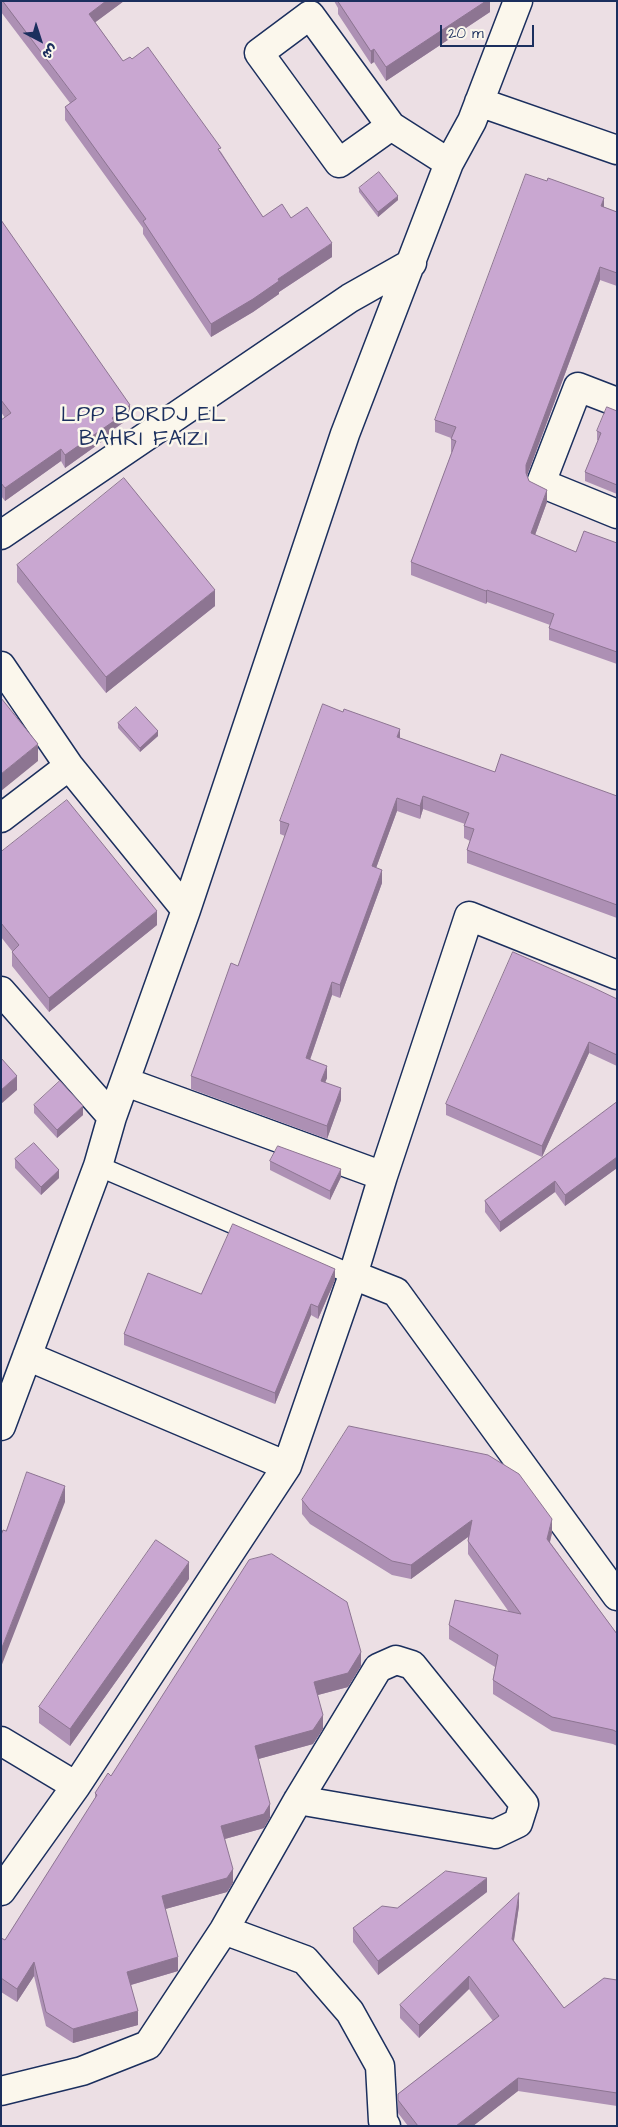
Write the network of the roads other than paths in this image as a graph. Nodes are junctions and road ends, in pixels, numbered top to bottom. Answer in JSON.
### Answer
{"nodes":[{"id":1,"x":518,"y":1,"type":"edge"},
{"id":2,"x":479,"y":102,"type":"junction"},
{"id":3,"x":391,"y":126,"type":"junction"},
{"id":4,"x":617,"y":150,"type":"edge"},
{"id":5,"x":449,"y":163,"type":"junction"},
{"id":6,"x":412,"y":263,"type":"junction"},
{"id":7,"x":617,"y":402,"type":"edge"},
{"id":8,"x":617,"y":514,"type":"edge"},
{"id":9,"x":1,"y":534,"type":"edge"},
{"id":10,"x":1,"y":666,"type":"edge"},
{"id":11,"x":69,"y":766,"type":"junction"},
{"id":12,"x":1,"y":818,"type":"edge"},
{"id":13,"x":186,"y":910,"type":"junction"},
{"id":14,"x":617,"y":975,"type":"edge"},
{"id":15,"x":1,"y":991,"type":"edge"},
{"id":16,"x":126,"y":1082,"type":"junction"},
{"id":17,"x":112,"y":1117,"type":"junction"},
{"id":18,"x":98,"y":1166,"type":"junction"},
{"id":19,"x":383,"y":1176,"type":"junction"},
{"id":20,"x":353,"y":1275,"type":"junction"},
{"id":21,"x":26,"y":1356,"type":"junction"},
{"id":22,"x":1,"y":1426,"type":"edge"},
{"id":23,"x":287,"y":1466,"type":"junction"},
{"id":24,"x":613,"y":1584,"type":"edge"},
{"id":25,"x":1,"y":1741,"type":"edge"},
{"id":26,"x":76,"y":1786,"type":"junction"},
{"id":27,"x":298,"y":1800,"type":"junction"},
{"id":28,"x":1,"y":1891,"type":"edge"},
{"id":29,"x":224,"y":1930,"type":"junction"},
{"id":30,"x":1,"y":2091,"type":"edge"},
{"id":31,"x":386,"y":2126,"type":"edge"}],
"edges":[{"from":1,"to":2,"type":"street"},
{"from":2,"to":4,"type":"street"},
{"from":2,"to":5,"type":"street"},
{"from":3,"to":3,"type":"street"},
{"from":3,"to":5,"type":"street"},
{"from":5,"to":6,"type":"street"},
{"from":6,"to":9,"type":"street"},
{"from":6,"to":13,"type":"street"},
{"from":7,"to":8,"type":"street"},
{"from":10,"to":11,"type":"street"},
{"from":11,"to":12,"type":"street"},
{"from":11,"to":13,"type":"street"},
{"from":13,"to":16,"type":"street"},
{"from":14,"to":19,"type":"street"},
{"from":15,"to":17,"type":"street"},
{"from":16,"to":17,"type":"street"},
{"from":16,"to":19,"type":"street"},
{"from":17,"to":18,"type":"street"},
{"from":18,"to":20,"type":"lane"},
{"from":18,"to":21,"type":"street"},
{"from":19,"to":20,"type":"street"},
{"from":20,"to":23,"type":"street"},
{"from":20,"to":24,"type":"street"},
{"from":21,"to":22,"type":"street"},
{"from":21,"to":23,"type":"street"},
{"from":23,"to":26,"type":"street"},
{"from":25,"to":26,"type":"street"},
{"from":26,"to":28,"type":"street"},
{"from":27,"to":27,"type":"street"},
{"from":27,"to":29,"type":"street"},
{"from":29,"to":30,"type":"street"},
{"from":29,"to":31,"type":"street"}]}
